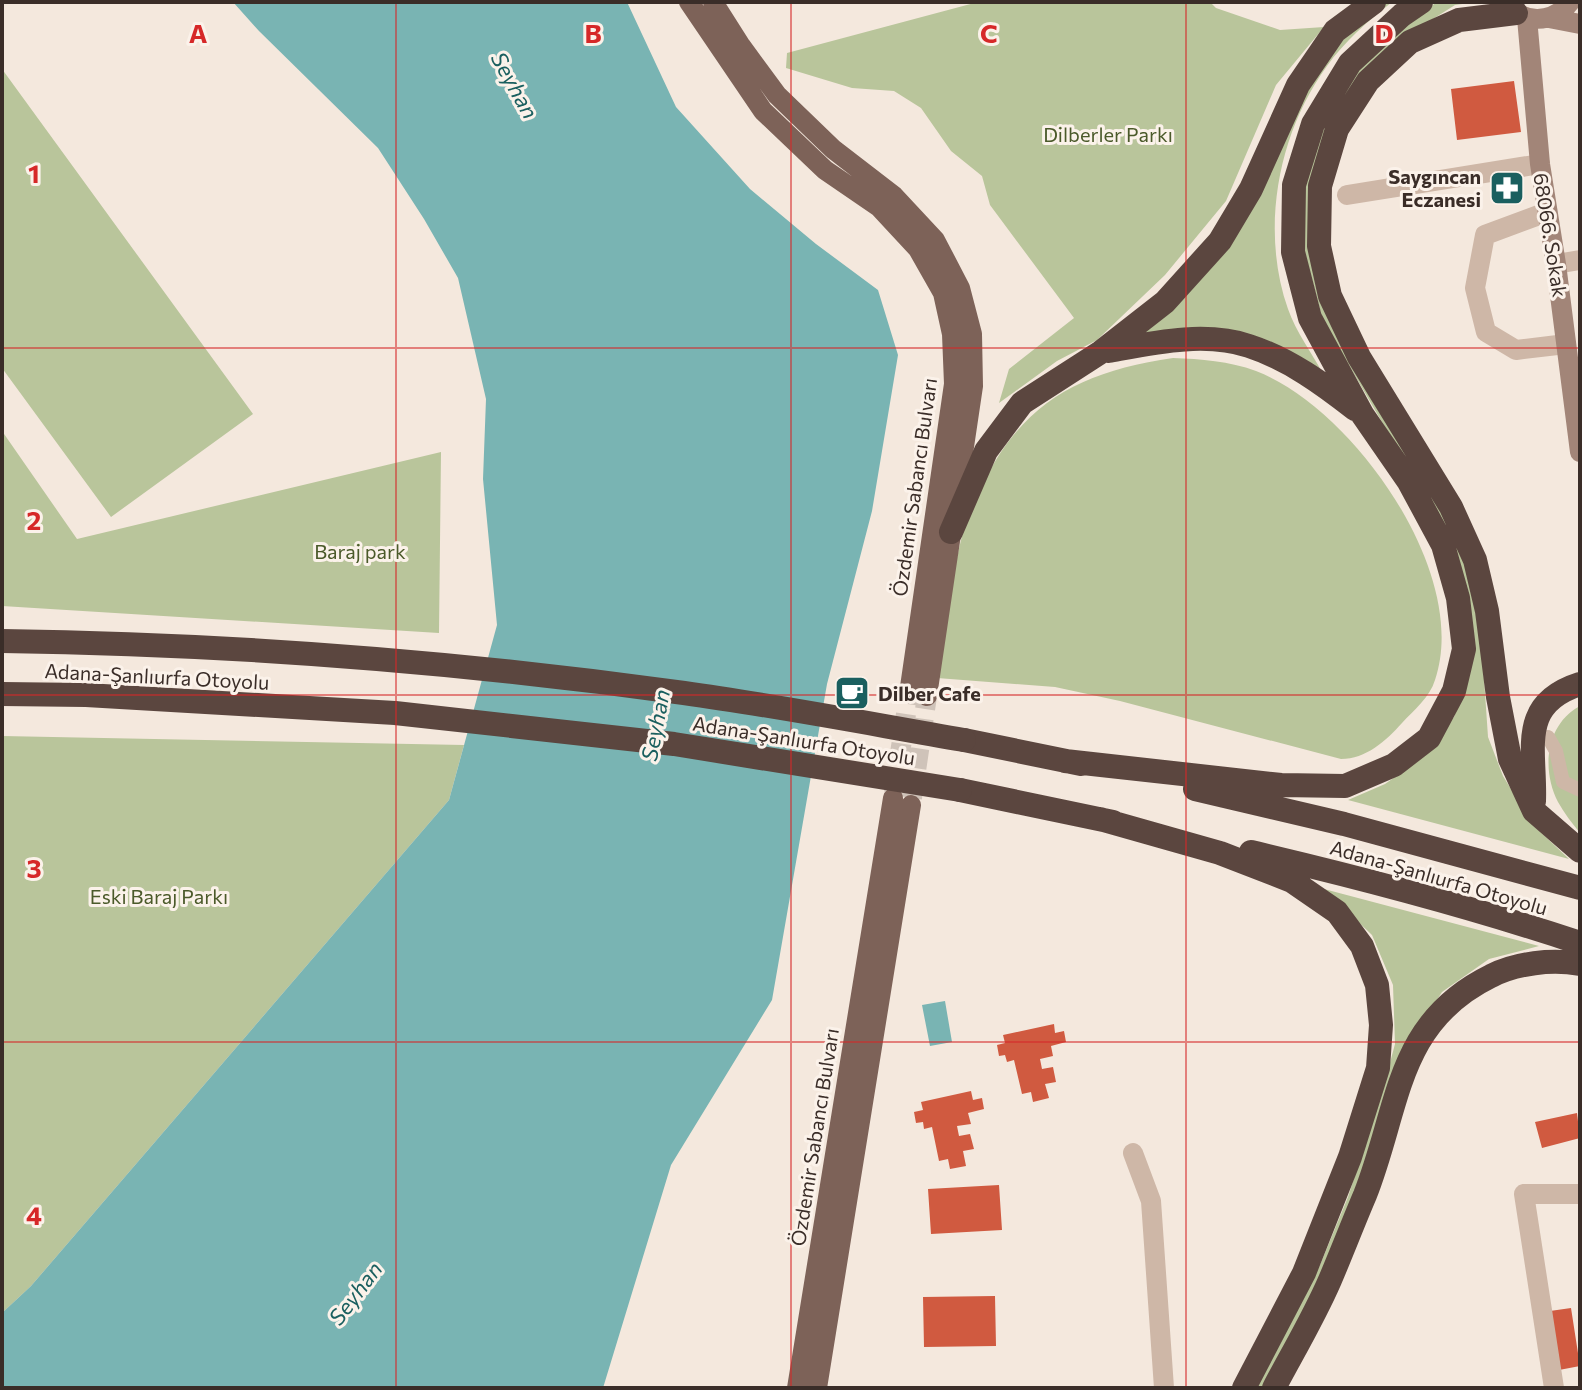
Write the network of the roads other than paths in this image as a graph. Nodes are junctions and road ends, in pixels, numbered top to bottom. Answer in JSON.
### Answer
{"nodes":[{"id":1,"x":689,"y":2,"type":"edge"},
{"id":2,"x":713,"y":2,"type":"edge"},
{"id":3,"x":1374,"y":2,"type":"edge"},
{"id":4,"x":1421,"y":2,"type":"edge"},
{"id":5,"x":1570,"y":2,"type":"edge"},
{"id":6,"x":1516,"y":11,"type":"edge"},
{"id":7,"x":1549,"y":18,"type":"junction"},
{"id":8,"x":1580,"y":24,"type":"edge"},
{"id":9,"x":1540,"y":164,"type":"junction"},
{"id":10,"x":1347,"y":195,"type":"dead end"},
{"id":11,"x":1547,"y":212,"type":"junction"},
{"id":12,"x":1580,"y":260,"type":"edge"},
{"id":13,"x":1556,"y":264,"type":"junction"},
{"id":14,"x":1566,"y":344,"type":"junction"},
{"id":15,"x":1101,"y":352,"type":"junction"},
{"id":16,"x":1362,"y":414,"type":"junction"},
{"id":17,"x":1580,"y":451,"type":"edge"},
{"id":18,"x":951,"y":532,"type":"junction"},
{"id":19,"x":2,"y":641,"type":"edge"},
{"id":20,"x":1580,"y":684,"type":"edge"},
{"id":21,"x":2,"y":694,"type":"edge"},
{"id":22,"x":1548,"y":737,"type":"dead end"},
{"id":23,"x":1065,"y":761,"type":"junction"},
{"id":24,"x":1580,"y":790,"type":"edge"},
{"id":25,"x":1534,"y":811,"type":"junction"},
{"id":26,"x":1100,"y":819,"type":"junction"},
{"id":27,"x":1580,"y":851,"type":"edge"},
{"id":28,"x":1580,"y":888,"type":"edge"},
{"id":29,"x":1580,"y":943,"type":"edge"},
{"id":30,"x":1580,"y":964,"type":"edge"},
{"id":31,"x":1133,"y":1153,"type":"dead end"},
{"id":32,"x":1580,"y":1194,"type":"edge"},
{"id":33,"x":797,"y":1388,"type":"edge"},
{"id":34,"x":817,"y":1388,"type":"edge"},
{"id":35,"x":1164,"y":1388,"type":"edge"},
{"id":36,"x":1244,"y":1388,"type":"edge"},
{"id":37,"x":1274,"y":1388,"type":"edge"},
{"id":38,"x":1554,"y":1388,"type":"edge"}],
"edges":[{"from":1,"to":18,"type":"main road","name":"Özdemir Sabancı Bulvarı"},
{"from":2,"to":18,"type":"main road","name":"Özdemir Sabancı Bulvarı"},
{"from":3,"to":15,"type":"highway"},
{"from":4,"to":16,"type":"highway"},
{"from":5,"to":7,"type":"main road"},
{"from":6,"to":7,"type":"main road"},
{"from":6,"to":9,"type":"main road","name":"68066. Sokak"},
{"from":6,"to":25,"type":"highway"},
{"from":7,"to":8,"type":"main road"},
{"from":9,"to":10,"type":"street"},
{"from":9,"to":11,"type":"main road","name":"68066. Sokak"},
{"from":11,"to":13,"type":"main road","name":"68066. Sokak"},
{"from":11,"to":14,"type":"street"},
{"from":12,"to":13,"type":"street"},
{"from":13,"to":14,"type":"main road","name":"68066. Sokak"},
{"from":14,"to":17,"type":"main road","name":"68066. Sokak"},
{"from":15,"to":16,"type":"highway"},
{"from":15,"to":18,"type":"highway"},
{"from":16,"to":23,"type":"highway"},
{"from":19,"to":23,"type":"highway","name":"Adana-Şanlıurfa Otoyolu","bridge":true},
{"from":20,"to":25,"type":"highway"},
{"from":21,"to":26,"type":"highway","name":"Adana-Şanlıurfa Otoyolu","bridge":true},
{"from":22,"to":24,"type":"street"},
{"from":23,"to":28,"type":"highway","name":"Adana-Şanlıurfa Otoyolu"},
{"from":25,"to":27,"type":"highway"},
{"from":26,"to":29,"type":"highway","name":"Adana-Şanlıurfa Otoyolu"},
{"from":26,"to":36,"type":"highway"},
{"from":30,"to":37,"type":"highway"},
{"from":31,"to":35,"type":"street"},
{"from":32,"to":38,"type":"street"},
{"from":33,"to":34,"type":"main road","name":"Özdemir Sabancı Bulvarı"}]}
